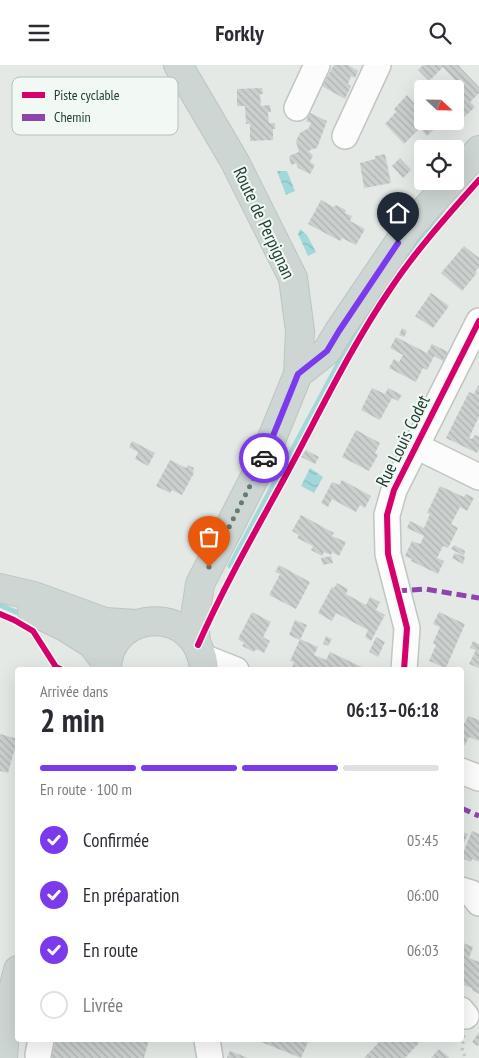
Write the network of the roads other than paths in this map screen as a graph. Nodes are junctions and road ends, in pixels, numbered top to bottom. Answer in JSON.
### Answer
{"nodes":[{"id":1,"x":178,"y":65,"type":"edge"},
{"id":2,"x":317,"y":65,"type":"edge"},
{"id":3,"x":378,"y":65,"type":"edge"},
{"id":4,"x":296,"y":108,"type":"dead end"},
{"id":5,"x":345,"y":136,"type":"dead end"},
{"id":6,"x":479,"y":150,"type":"edge"},
{"id":7,"x":464,"y":167,"type":"edge"},
{"id":8,"x":443,"y":190,"type":"edge"},
{"id":9,"x":479,"y":321,"type":"edge"},
{"id":10,"x":300,"y":331,"type":"junction"},
{"id":11,"x":339,"y":331,"type":"junction"},
{"id":12,"x":298,"y":374,"type":"junction"},
{"id":13,"x":416,"y":446,"type":"junction"},
{"id":14,"x":479,"y":477,"type":"edge"},
{"id":15,"x":200,"y":584,"type":"junction"},
{"id":16,"x":0,"y":588,"type":"edge"},
{"id":17,"x":0,"y":596,"type":"edge"},
{"id":18,"x":145,"y":622,"type":"junction"},
{"id":19,"x":201,"y":656,"type":"edge"},
{"id":20,"x":107,"y":667,"type":"edge"},
{"id":21,"x":228,"y":667,"type":"edge"},
{"id":22,"x":404,"y":667,"type":"edge"},
{"id":23,"x":464,"y":772,"type":"edge"},
{"id":24,"x":479,"y":779,"type":"edge"},
{"id":25,"x":464,"y":790,"type":"edge"},
{"id":26,"x":479,"y":796,"type":"edge"},
{"id":27,"x":464,"y":891,"type":"edge"},
{"id":28,"x":479,"y":903,"type":"edge"},
{"id":29,"x":15,"y":982,"type":"edge"},
{"id":30,"x":207,"y":1042,"type":"edge"},
{"id":31,"x":3,"y":1058,"type":"edge"},
{"id":32,"x":210,"y":1058,"type":"edge"}],
"edges":[{"from":1,"to":10,"type":"main road","name":"Route de Perpignan"},
{"from":2,"to":4,"type":"street"},
{"from":3,"to":5,"type":"street"},
{"from":6,"to":7,"type":"main road"},
{"from":8,"to":11,"type":"main road"},
{"from":9,"to":13,"type":"street","name":"Rue Louis Codet"},
{"from":10,"to":11,"type":"main road"},
{"from":10,"to":12,"type":"main road","name":"Route de Perpignan"},
{"from":11,"to":12,"type":"main road"},
{"from":12,"to":15,"type":"main road","name":"Route de Perpignan"},
{"from":13,"to":14,"type":"street"},
{"from":13,"to":22,"type":"street","name":"Rue Louis Codet"},
{"from":15,"to":18,"type":"main road","name":"Route de Perpignan"},
{"from":15,"to":19,"type":"main road","name":"Route de Perpignan"},
{"from":16,"to":18,"type":"main road"},
{"from":17,"to":20,"type":"main road"},
{"from":18,"to":19,"type":"main road"},
{"from":18,"to":20,"type":"main road","name":"Route de Perpignan"},
{"from":19,"to":21,"type":"street"},
{"from":23,"to":24,"type":"street"},
{"from":25,"to":26,"type":"street"},
{"from":27,"to":28,"type":"street"},
{"from":29,"to":31,"type":"main road"},
{"from":30,"to":32,"type":"street"}]}
